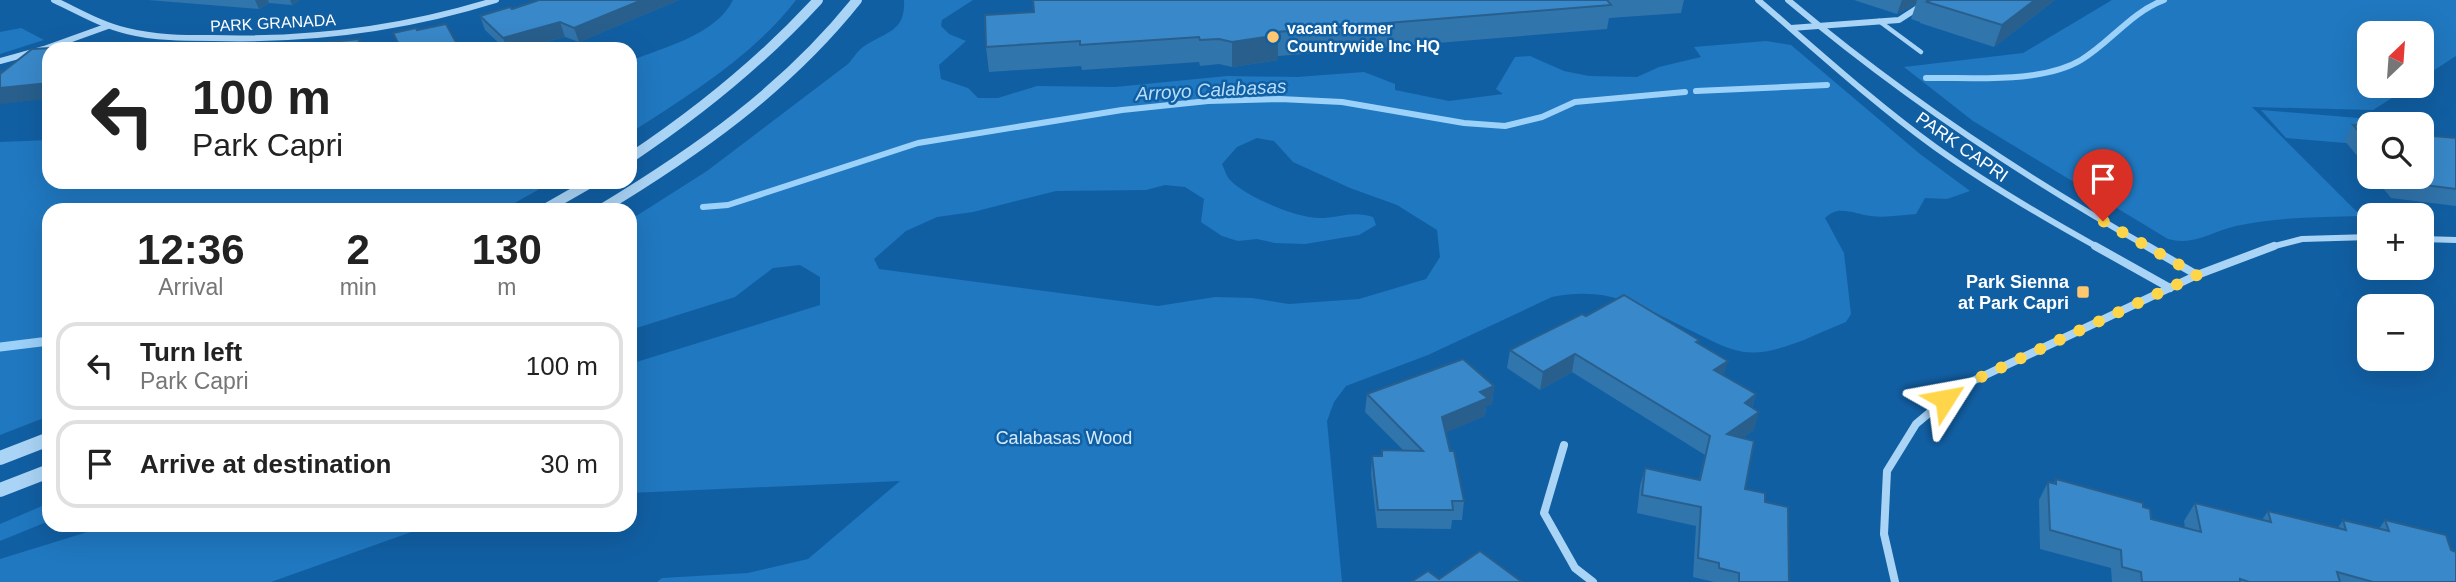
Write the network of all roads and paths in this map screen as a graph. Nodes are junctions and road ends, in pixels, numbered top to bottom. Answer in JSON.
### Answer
{"nodes":[{"id":1,"x":54,"y":0,"type":"edge"},
{"id":2,"x":496,"y":0,"type":"edge"},
{"id":3,"x":818,"y":0,"type":"edge"},
{"id":4,"x":857,"y":0,"type":"edge"},
{"id":5,"x":1758,"y":0,"type":"edge"},
{"id":6,"x":1788,"y":0,"type":"edge"},
{"id":7,"x":1930,"y":0,"type":"edge"},
{"id":8,"x":1879,"y":22,"type":"junction"},
{"id":9,"x":108,"y":26,"type":"junction"},
{"id":10,"x":1818,"y":26,"type":"junction"},
{"id":11,"x":1791,"y":28,"type":"junction"},
{"id":12,"x":63,"y":42,"type":"edge"},
{"id":13,"x":42,"y":50,"type":"edge"},
{"id":14,"x":1921,"y":52,"type":"dead end"},
{"id":15,"x":0,"y":61,"type":"edge"},
{"id":16,"x":637,"y":153,"type":"edge"},
{"id":17,"x":637,"y":187,"type":"edge"},
{"id":18,"x":580,"y":189,"type":"edge"},
{"id":19,"x":634,"y":189,"type":"edge"},
{"id":20,"x":555,"y":203,"type":"edge"},
{"id":21,"x":611,"y":203,"type":"edge"},
{"id":22,"x":2357,"y":237,"type":"edge"},
{"id":23,"x":2434,"y":239,"type":"edge"},
{"id":24,"x":2456,"y":240,"type":"edge"},
{"id":25,"x":2197,"y":275,"type":"junction"},
{"id":26,"x":2170,"y":288,"type":"junction"},
{"id":27,"x":42,"y":442,"type":"edge"},
{"id":28,"x":1564,"y":445,"type":"dead end"},
{"id":29,"x":0,"y":458,"type":"edge"},
{"id":30,"x":42,"y":474,"type":"edge"},
{"id":31,"x":0,"y":490,"type":"edge"},
{"id":32,"x":1593,"y":582,"type":"edge"},
{"id":33,"x":1895,"y":582,"type":"edge"}],
"edges":[{"from":1,"to":9,"type":"street","name":"PARK GRANADA"},
{"from":2,"to":9,"type":"street","name":"PARK GRANADA"},
{"from":3,"to":16,"type":"street"},
{"from":4,"to":17,"type":"street"},
{"from":5,"to":11,"type":"street","name":"PARK CAPRI"},
{"from":6,"to":10,"type":"street","name":"PARK CAPRI"},
{"from":7,"to":8,"type":"street"},
{"from":8,"to":10,"type":"street"},
{"from":8,"to":14,"type":"lane"},
{"from":9,"to":12,"type":"street"},
{"from":10,"to":11,"type":"street"},
{"from":10,"to":25,"type":"street","name":"PARK CAPRI"},
{"from":11,"to":26,"type":"street","name":"PARK CAPRI"},
{"from":13,"to":15,"type":"street"},
{"from":18,"to":20,"type":"street"},
{"from":19,"to":21,"type":"street"},
{"from":22,"to":25,"type":"street"},
{"from":23,"to":24,"type":"street"},
{"from":25,"to":26,"type":"street"},
{"from":26,"to":33,"type":"street"},
{"from":27,"to":29,"type":"street"},
{"from":28,"to":32,"type":"street"},
{"from":30,"to":31,"type":"street"}]}
